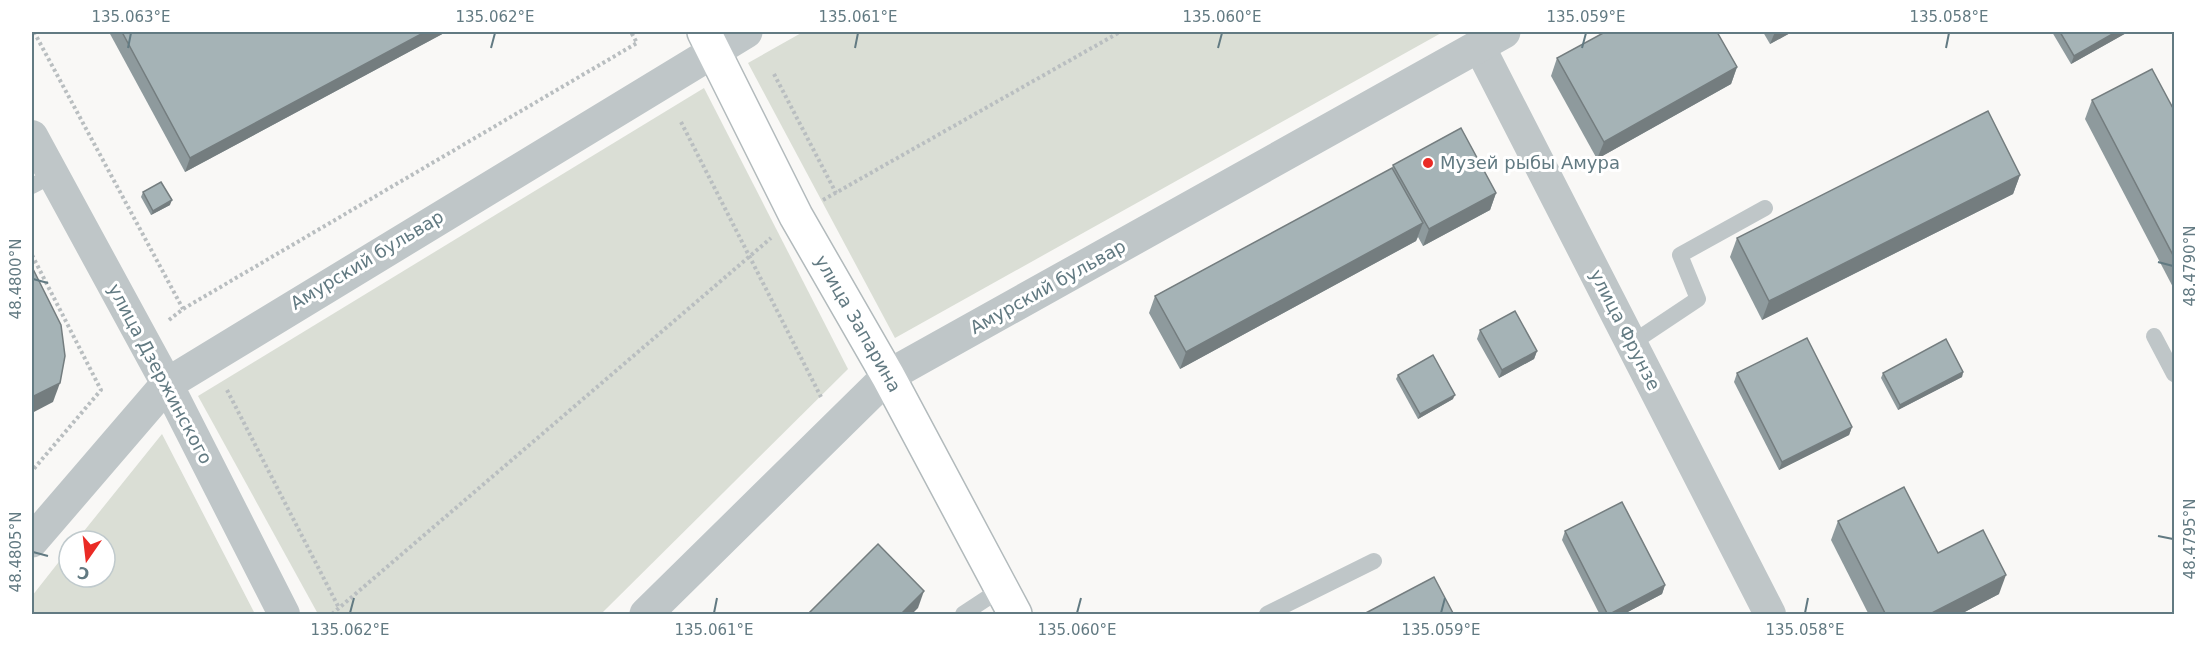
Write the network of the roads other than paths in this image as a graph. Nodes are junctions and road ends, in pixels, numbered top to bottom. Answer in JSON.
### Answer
{"nodes":[{"id":1,"x":746,"y":32,"type":"edge"},
{"id":2,"x":1492,"y":39,"type":"edge"},
{"id":3,"x":709,"y":41,"type":"edge"},
{"id":4,"x":32,"y":136,"type":"edge"},
{"id":5,"x":42,"y":181,"type":"edge"},
{"id":6,"x":1765,"y":208,"type":"dead end"},
{"id":7,"x":2154,"y":336,"type":"dead end"},
{"id":8,"x":1632,"y":343,"type":"junction"},
{"id":9,"x":2175,"y":374,"type":"edge"},
{"id":10,"x":888,"y":376,"type":"junction"},
{"id":11,"x":167,"y":384,"type":"junction"},
{"id":12,"x":32,"y":541,"type":"edge"},
{"id":13,"x":1374,"y":561,"type":"dead end"},
{"id":14,"x":1008,"y":602,"type":"edge"},
{"id":15,"x":284,"y":615,"type":"edge"},
{"id":16,"x":646,"y":615,"type":"edge"},
{"id":17,"x":963,"y":615,"type":"edge"},
{"id":18,"x":1267,"y":615,"type":"edge"},
{"id":19,"x":1770,"y":615,"type":"edge"}],
"edges":[{"from":1,"to":3,"type":"street","name":"Амурский бульвар"},
{"from":2,"to":8,"type":"street","name":"улица Фрунзе"},
{"from":2,"to":10,"type":"street","name":"Амурский бульвар"},
{"from":3,"to":10,"type":"main road","name":"улица Запарина"},
{"from":3,"to":11,"type":"street","name":"Амурский бульвар"},
{"from":4,"to":5,"type":"street","name":"улица Дзержинского"},
{"from":5,"to":11,"type":"street","name":"улица Дзержинского"},
{"from":6,"to":8,"type":"lane"},
{"from":7,"to":9,"type":"lane"},
{"from":8,"to":19,"type":"street","name":"улица Фрунзе"},
{"from":10,"to":14,"type":"main road","name":"улица Запарина"},
{"from":10,"to":16,"type":"street","name":"Амурский бульвар"},
{"from":11,"to":12,"type":"street","name":"Амурский бульвар"},
{"from":11,"to":15,"type":"street","name":"улица Дзержинского"},
{"from":13,"to":18,"type":"lane"},
{"from":14,"to":17,"type":"lane"}]}
